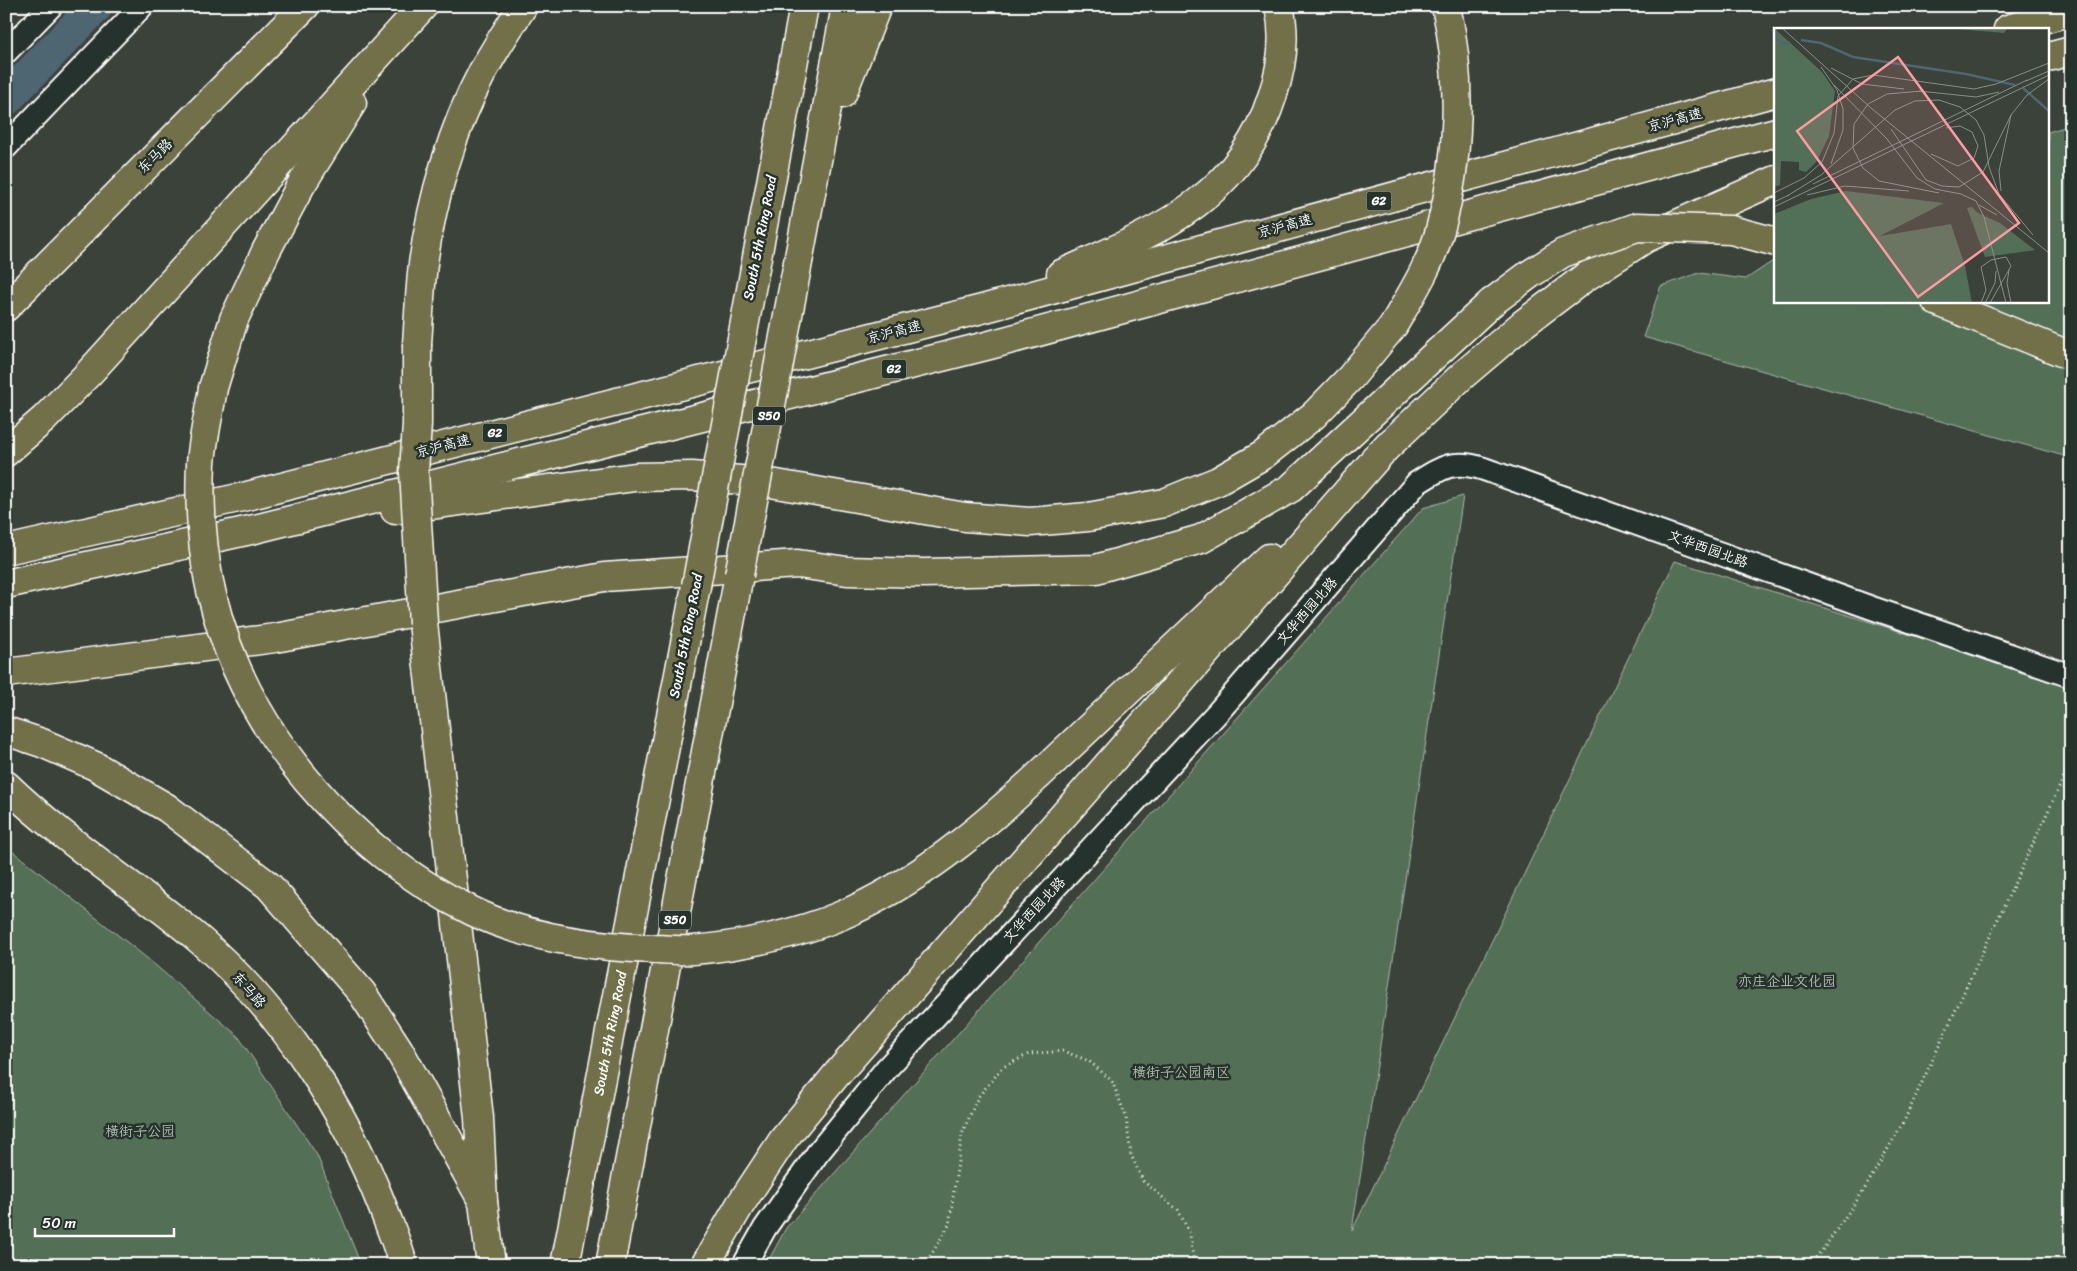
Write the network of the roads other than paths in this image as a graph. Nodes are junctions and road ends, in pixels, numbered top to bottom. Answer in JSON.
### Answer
{"nodes":[{"id":1,"x":51,"y":6,"type":"edge"},
{"id":2,"x":142,"y":6,"type":"edge"},
{"id":3,"x":305,"y":6,"type":"edge"},
{"id":4,"x":523,"y":6,"type":"edge"},
{"id":5,"x":804,"y":6,"type":"edge"},
{"id":6,"x":846,"y":6,"type":"edge"},
{"id":7,"x":877,"y":6,"type":"edge"},
{"id":8,"x":1279,"y":6,"type":"edge"},
{"id":9,"x":1446,"y":6,"type":"edge"},
{"id":10,"x":421,"y":7,"type":"edge"},
{"id":11,"x":2071,"y":12,"type":"edge"},
{"id":12,"x":2012,"y":28,"type":"edge"},
{"id":13,"x":2071,"y":51,"type":"edge"},
{"id":14,"x":6,"y":52,"type":"edge"},
{"id":15,"x":2050,"y":56,"type":"edge"},
{"id":16,"x":1774,"y":93,"type":"edge"},
{"id":17,"x":1774,"y":133,"type":"edge"},
{"id":18,"x":6,"y":147,"type":"edge"},
{"id":19,"x":819,"y":149,"type":"junction"},
{"id":20,"x":1774,"y":181,"type":"edge"},
{"id":21,"x":1774,"y":241,"type":"edge"},
{"id":22,"x":1938,"y":302,"type":"edge"},
{"id":23,"x":6,"y":307,"type":"edge"},
{"id":24,"x":982,"y":309,"type":"junction"},
{"id":25,"x":2071,"y":356,"type":"edge"},
{"id":26,"x":1388,"y":445,"type":"junction"},
{"id":27,"x":6,"y":452,"type":"edge"},
{"id":28,"x":255,"y":530,"type":"junction"},
{"id":29,"x":6,"y":550,"type":"edge"},
{"id":30,"x":6,"y":584,"type":"edge"},
{"id":31,"x":6,"y":673,"type":"edge"},
{"id":32,"x":2071,"y":676,"type":"edge"},
{"id":33,"x":6,"y":731,"type":"edge"},
{"id":34,"x":6,"y":784,"type":"edge"},
{"id":35,"x":482,"y":1202,"type":"junction"},
{"id":36,"x":403,"y":1265,"type":"edge"},
{"id":37,"x":491,"y":1265,"type":"edge"},
{"id":38,"x":565,"y":1265,"type":"edge"},
{"id":39,"x":610,"y":1265,"type":"edge"},
{"id":40,"x":705,"y":1265,"type":"edge"},
{"id":41,"x":744,"y":1265,"type":"edge"}],
"edges":[{"from":1,"to":14,"type":"street"},
{"from":2,"to":18,"type":"street"},
{"from":3,"to":23,"type":"main road","name":"东马路"},
{"from":4,"to":35,"type":"main road","bridge":true},
{"from":5,"to":38,"type":"main road","name":"South 5th Ring Road","bridge":true},
{"from":6,"to":19,"type":"main road","number":"S50"},
{"from":7,"to":19,"type":"main road"},
{"from":8,"to":24,"type":"main road"},
{"from":9,"to":28,"type":"main road","bridge":true},
{"from":10,"to":26,"type":"main road","bridge":true},
{"from":10,"to":27,"type":"main road"},
{"from":11,"to":12,"type":"main road"},
{"from":13,"to":15,"type":"main road"},
{"from":16,"to":24,"type":"main road","name":"京沪高速","number":"G2"},
{"from":17,"to":28,"type":"main road","number":"G2"},
{"from":19,"to":39,"type":"main road","number":"S50","bridge":true},
{"from":20,"to":26,"type":"main road"},
{"from":21,"to":31,"type":"main road","bridge":true},
{"from":22,"to":25,"type":"main road"},
{"from":24,"to":29,"type":"main road","name":"京沪高速","number":"G2"},
{"from":26,"to":40,"type":"main road"},
{"from":28,"to":30,"type":"main road","number":"G2"},
{"from":32,"to":41,"type":"street","name":"文华西园北路"},
{"from":33,"to":35,"type":"main road"},
{"from":34,"to":36,"type":"main road","name":"东马路"},
{"from":35,"to":37,"type":"main road"}]}
